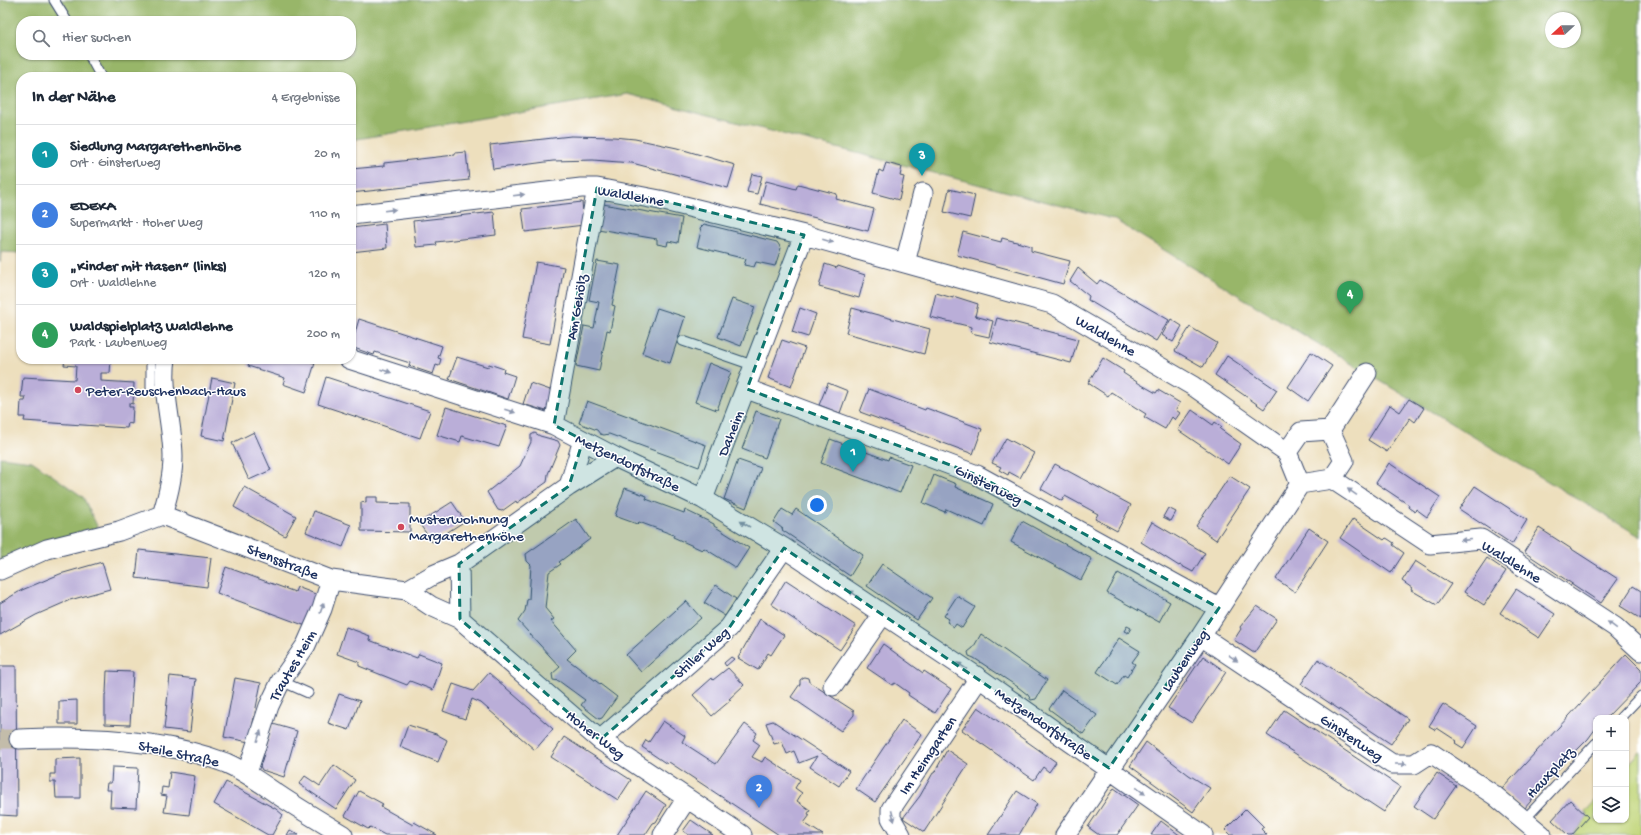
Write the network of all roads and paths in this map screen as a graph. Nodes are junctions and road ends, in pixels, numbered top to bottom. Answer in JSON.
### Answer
{"nodes":[{"id":1,"x":54,"y":0,"type":"edge"},
{"id":2,"x":64,"y":16,"type":"edge"},
{"id":3,"x":92,"y":60,"type":"edge"},
{"id":4,"x":98,"y":72,"type":"edge"},
{"id":5,"x":597,"y":188,"type":"junction"},
{"id":6,"x":923,"y":193,"type":"dead end"},
{"id":7,"x":356,"y":214,"type":"edge"},
{"id":8,"x":804,"y":235,"type":"junction"},
{"id":9,"x":905,"y":263,"type":"junction"},
{"id":10,"x":683,"y":341,"type":"dead end"},
{"id":11,"x":356,"y":361,"type":"edge"},
{"id":12,"x":151,"y":364,"type":"edge"},
{"id":13,"x":166,"y":364,"type":"edge"},
{"id":14,"x":755,"y":366,"type":"junction"},
{"id":15,"x":1367,"y":373,"type":"dead end"},
{"id":16,"x":747,"y":389,"type":"junction"},
{"id":17,"x":167,"y":395,"type":"junction"},
{"id":18,"x":554,"y":425,"type":"junction"},
{"id":19,"x":1330,"y":430,"type":"junction"},
{"id":20,"x":583,"y":440,"type":"junction"},
{"id":21,"x":1287,"y":452,"type":"junction"},
{"id":22,"x":615,"y":457,"type":"junction"},
{"id":23,"x":1332,"y":479,"type":"junction"},
{"id":24,"x":1300,"y":484,"type":"junction"},
{"id":25,"x":569,"y":486,"type":"junction"},
{"id":26,"x":704,"y":499,"type":"junction"},
{"id":27,"x":162,"y":515,"type":"junction"},
{"id":28,"x":784,"y":548,"type":"junction"},
{"id":29,"x":459,"y":564,"type":"junction"},
{"id":30,"x":0,"y":570,"type":"edge"},
{"id":31,"x":331,"y":580,"type":"junction"},
{"id":32,"x":407,"y":590,"type":"junction"},
{"id":33,"x":1219,"y":608,"type":"junction"},
{"id":34,"x":883,"y":614,"type":"junction"},
{"id":35,"x":460,"y":619,"type":"junction"},
{"id":36,"x":1201,"y":636,"type":"junction"},
{"id":37,"x":1641,"y":651,"type":"edge"},
{"id":38,"x":979,"y":678,"type":"junction"},
{"id":39,"x":281,"y":682,"type":"junction"},
{"id":40,"x":833,"y":686,"type":"dead end"},
{"id":41,"x":308,"y":693,"type":"dead end"},
{"id":42,"x":1641,"y":696,"type":"edge"},
{"id":43,"x":1623,"y":715,"type":"edge"},
{"id":44,"x":19,"y":739,"type":"tunnel mouth"},
{"id":45,"x":600,"y":740,"type":"junction"},
{"id":46,"x":1593,"y":747,"type":"edge"},
{"id":47,"x":1109,"y":768,"type":"junction"},
{"id":48,"x":246,"y":773,"type":"junction"},
{"id":49,"x":687,"y":798,"type":"junction"},
{"id":50,"x":1525,"y":819,"type":"junction"},
{"id":51,"x":343,"y":835,"type":"edge"},
{"id":52,"x":663,"y":835,"type":"edge"},
{"id":53,"x":742,"y":835,"type":"edge"},
{"id":54,"x":901,"y":835,"type":"edge"},
{"id":55,"x":1065,"y":835,"type":"edge"},
{"id":56,"x":1203,"y":835,"type":"edge"},
{"id":57,"x":1542,"y":835,"type":"edge"}],
"edges":[{"from":1,"to":2,"type":"lane"},
{"from":3,"to":4,"type":"lane"},
{"from":7,"to":5,"type":"street","name":"Waldlehne","one_way":true},
{"from":5,"to":8,"type":"street","name":"Waldlehne","one_way":true},
{"from":5,"to":18,"type":"street","name":"Am Gehölz"},
{"from":6,"to":9,"type":"street"},
{"from":8,"to":9,"type":"street","name":"Waldlehne","one_way":true},
{"from":8,"to":14,"type":"street","name":"Daheim"},
{"from":9,"to":21,"type":"street","name":"Waldlehne"},
{"from":10,"to":14,"type":"lane"},
{"from":11,"to":18,"type":"street","name":"Metzendorfstraße","one_way":true},
{"from":12,"to":17,"type":"lane"},
{"from":13,"to":17,"type":"street"},
{"from":14,"to":16,"type":"street","name":"Daheim"},
{"from":15,"to":19,"type":"street"},
{"from":16,"to":26,"type":"street","name":"Daheim"},
{"from":16,"to":33,"type":"street","name":"Ginsterweg"},
{"from":17,"to":27,"type":"street"},
{"from":18,"to":20,"type":"street","name":"Metzendorfstraße"},
{"from":19,"to":21,"type":"street"},
{"from":19,"to":23,"type":"street"},
{"from":20,"to":22,"type":"street","name":"Metzendorfstraße"},
{"from":20,"to":25,"type":"street"},
{"from":21,"to":24,"type":"street"},
{"from":22,"to":25,"type":"street"},
{"from":22,"to":26,"type":"street","name":"Metzendorfstraße"},
{"from":23,"to":24,"type":"street"},
{"from":37,"to":23,"type":"street","name":"Waldlehne","one_way":true},
{"from":24,"to":33,"type":"street","name":"Laubenweg"},
{"from":25,"to":29,"type":"street"},
{"from":28,"to":26,"type":"street","name":"Metzendorfstraße","one_way":true},
{"from":27,"to":30,"type":"street"},
{"from":27,"to":31,"type":"street","name":"Stensstraße"},
{"from":34,"to":28,"type":"street","name":"Metzendorfstraße","one_way":true},
{"from":28,"to":45,"type":"street","name":"Stiller Weg"},
{"from":29,"to":32,"type":"street"},
{"from":29,"to":35,"type":"street"},
{"from":31,"to":32,"type":"street","name":"Stensstraße"},
{"from":39,"to":31,"type":"street","name":"Trautes Heim","one_way":true},
{"from":32,"to":35,"type":"street","name":"Stensstraße"},
{"from":33,"to":36,"type":"street","name":"Laubenweg"},
{"from":38,"to":34,"type":"street","name":"Metzendorfstraße","one_way":true},
{"from":34,"to":40,"type":"street"},
{"from":35,"to":45,"type":"street","name":"Hoher Weg"},
{"from":36,"to":47,"type":"street","name":"Laubenweg"},
{"from":36,"to":50,"type":"street","name":"Ginsterweg","one_way":true},
{"from":38,"to":47,"type":"street","name":"Metzendorfstraße"},
{"from":38,"to":54,"type":"street","name":"Im Heimgarten","one_way":true},
{"from":39,"to":41,"type":"lane"},
{"from":48,"to":39,"type":"street","name":"Trautes Heim","one_way":true},
{"from":42,"to":43,"type":"lane"},
{"from":44,"to":48,"type":"street","name":"Steile Straße"},
{"from":45,"to":49,"type":"street","name":"Hoher Weg"},
{"from":46,"to":50,"type":"lane","name":"Hauxplatz"},
{"from":47,"to":55,"type":"street","name":"Laubenweg"},
{"from":47,"to":56,"type":"street","name":"Metzendorfstraße","one_way":true},
{"from":48,"to":51,"type":"street","name":"Steile Straße"},
{"from":49,"to":52,"type":"street"},
{"from":49,"to":53,"type":"street","name":"Hoher Weg"},
{"from":50,"to":57,"type":"street","name":"Ginsterweg"}]}
